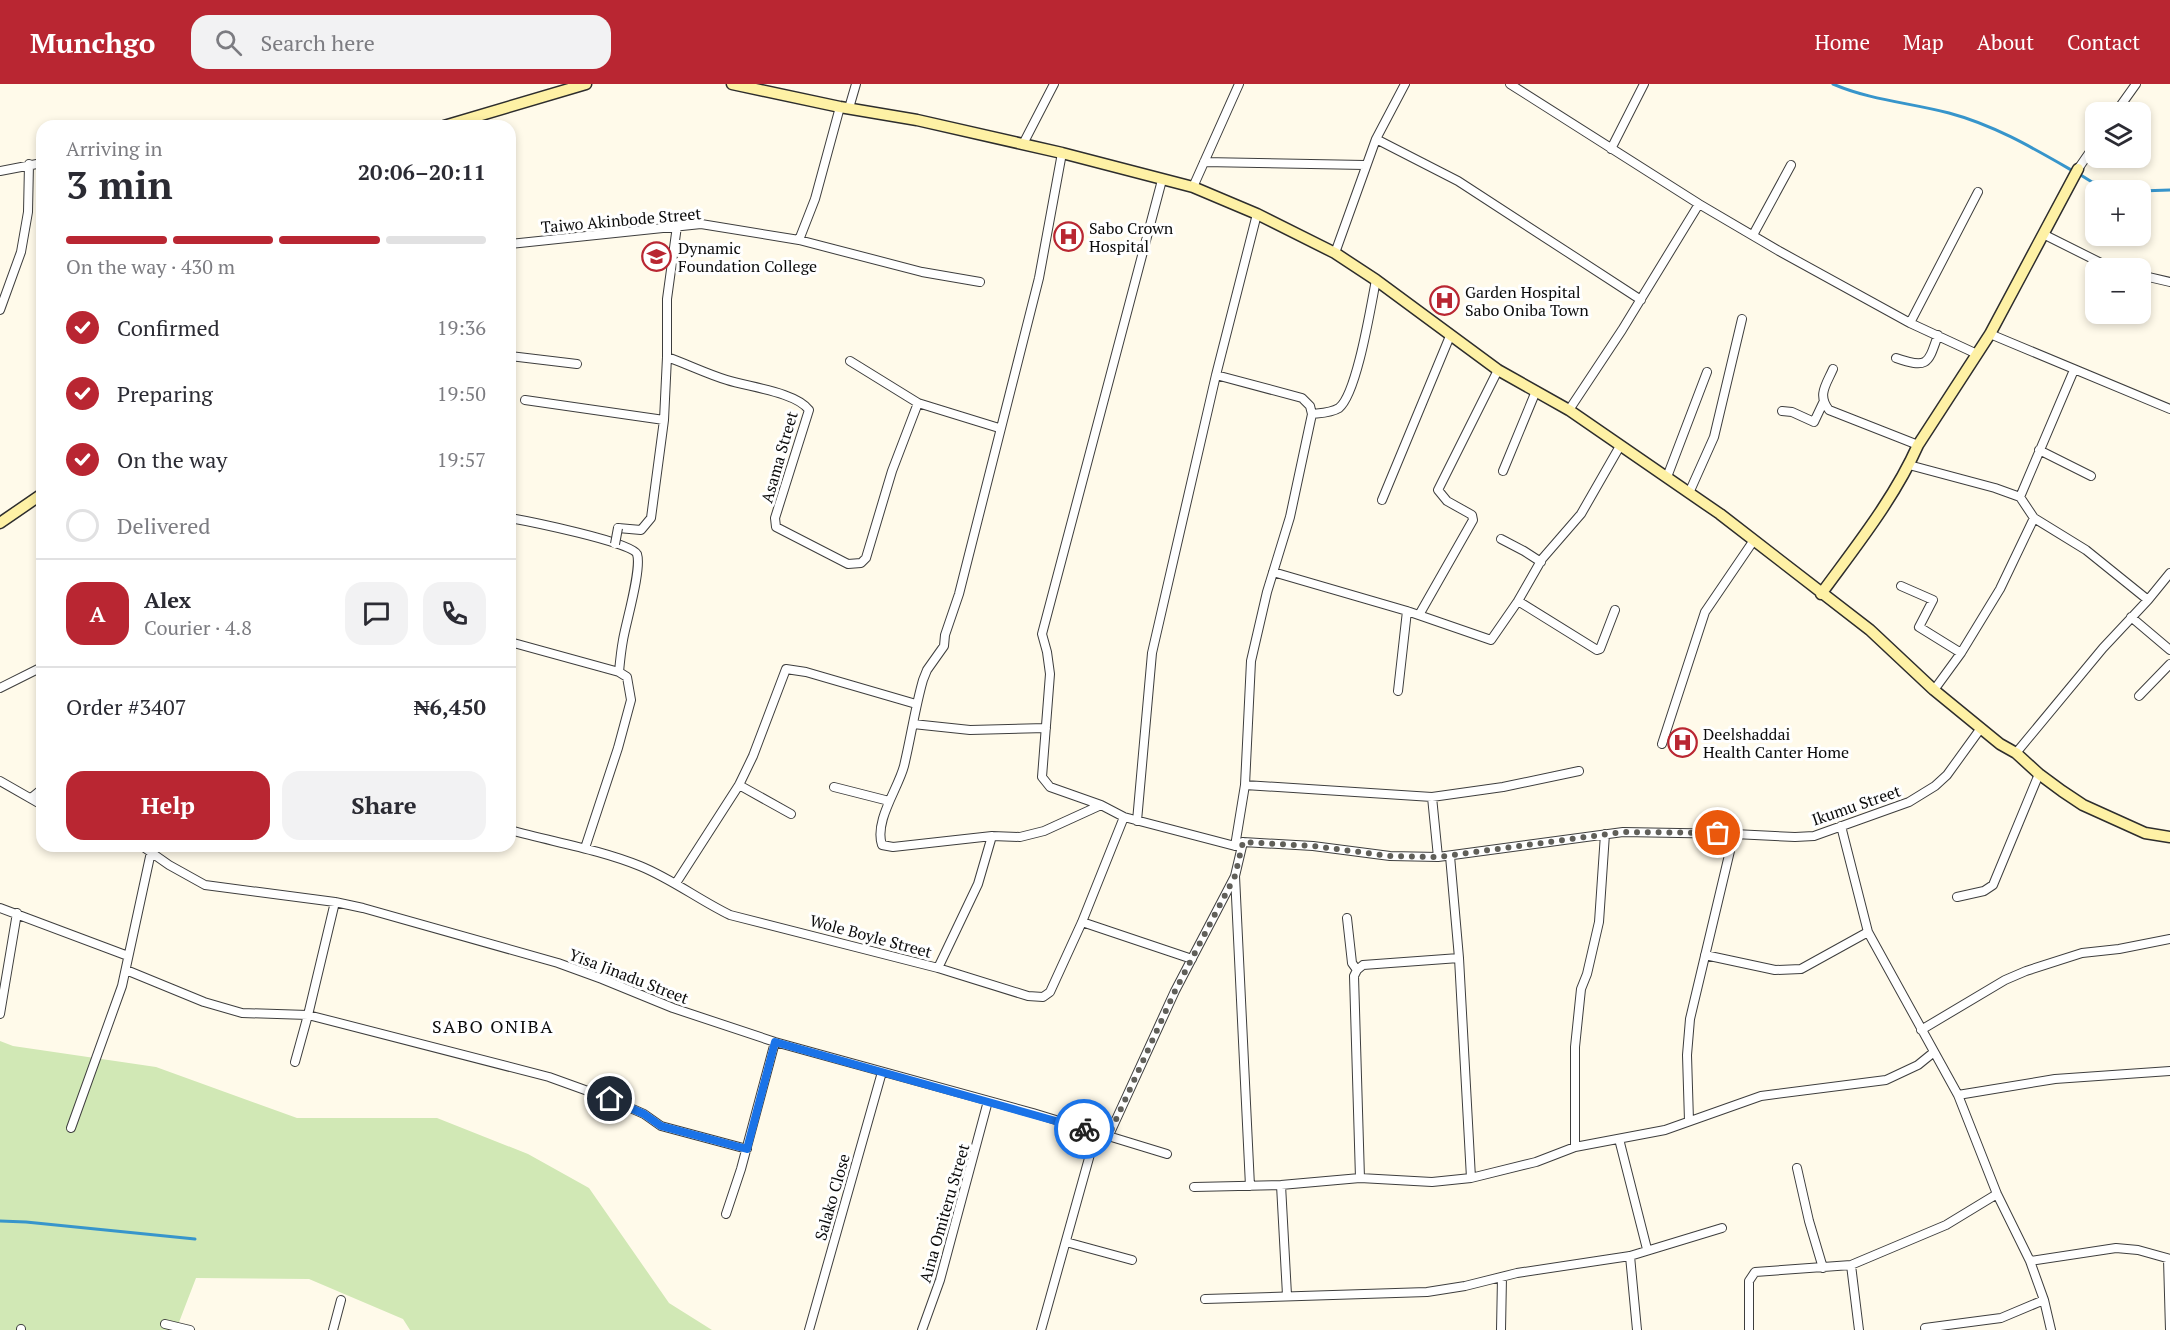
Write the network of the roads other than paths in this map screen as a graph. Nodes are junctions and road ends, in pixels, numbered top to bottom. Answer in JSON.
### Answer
{"nodes":[{"id":1,"x":586,"y":84,"type":"edge"},
{"id":2,"x":732,"y":84,"type":"edge"},
{"id":3,"x":856,"y":84,"type":"edge"},
{"id":4,"x":1054,"y":84,"type":"edge"},
{"id":5,"x":1239,"y":84,"type":"edge"},
{"id":6,"x":1405,"y":84,"type":"edge"},
{"id":7,"x":1510,"y":84,"type":"edge"},
{"id":8,"x":1644,"y":84,"type":"edge"},
{"id":9,"x":2136,"y":84,"type":"edge"},
{"id":10,"x":2123,"y":102,"type":"edge"},
{"id":11,"x":845,"y":108,"type":"junction"},
{"id":12,"x":464,"y":120,"type":"edge"},
{"id":13,"x":1376,"y":139,"type":"junction"},
{"id":14,"x":1023,"y":144,"type":"junction"},
{"id":15,"x":1611,"y":149,"type":"junction"},
{"id":16,"x":1062,"y":153,"type":"junction"},
{"id":17,"x":2085,"y":159,"type":"edge"},
{"id":18,"x":1204,"y":162,"type":"junction"},
{"id":19,"x":36,"y":163,"type":"edge"},
{"id":20,"x":29,"y":164,"type":"junction"},
{"id":21,"x":1365,"y":165,"type":"junction"},
{"id":22,"x":1791,"y":165,"type":"dead end"},
{"id":23,"x":2078,"y":169,"type":"joint"},
{"id":24,"x":0,"y":171,"type":"edge"},
{"id":25,"x":1162,"y":180,"type":"junction"},
{"id":26,"x":1193,"y":187,"type":"junction"},
{"id":27,"x":1978,"y":192,"type":"dead end"},
{"id":28,"x":1699,"y":204,"type":"junction"},
{"id":29,"x":1257,"y":214,"type":"junction"},
{"id":30,"x":677,"y":226,"type":"junction"},
{"id":31,"x":2043,"y":234,"type":"junction"},
{"id":32,"x":1753,"y":235,"type":"junction"},
{"id":33,"x":799,"y":240,"type":"junction"},
{"id":34,"x":516,"y":243,"type":"edge"},
{"id":35,"x":1335,"y":253,"type":"junction"},
{"id":36,"x":2091,"y":258,"type":"edge"},
{"id":37,"x":2151,"y":278,"type":"edge"},
{"id":38,"x":1376,"y":280,"type":"junction"},
{"id":39,"x":980,"y":282,"type":"dead end"},
{"id":40,"x":2170,"y":282,"type":"edge"},
{"id":41,"x":1641,"y":300,"type":"junction"},
{"id":42,"x":0,"y":310,"type":"edge"},
{"id":43,"x":1742,"y":320,"type":"dead end"},
{"id":44,"x":1910,"y":323,"type":"junction"},
{"id":45,"x":1990,"y":334,"type":"junction"},
{"id":46,"x":1938,"y":335,"type":"junction"},
{"id":47,"x":1450,"y":336,"type":"junction"},
{"id":48,"x":1977,"y":354,"type":"junction"},
{"id":49,"x":516,"y":357,"type":"edge"},
{"id":50,"x":667,"y":357,"type":"junction"},
{"id":51,"x":1896,"y":358,"type":"dead end"},
{"id":52,"x":850,"y":361,"type":"dead end"},
{"id":53,"x":577,"y":364,"type":"dead end"},
{"id":54,"x":1833,"y":369,"type":"dead end"},
{"id":55,"x":1498,"y":370,"type":"junction"},
{"id":56,"x":2074,"y":370,"type":"junction"},
{"id":57,"x":1707,"y":372,"type":"dead end"},
{"id":58,"x":1216,"y":375,"type":"junction"},
{"id":59,"x":1536,"y":392,"type":"junction"},
{"id":60,"x":525,"y":400,"type":"dead end"},
{"id":61,"x":918,"y":403,"type":"junction"},
{"id":62,"x":1823,"y":403,"type":"junction"},
{"id":63,"x":2170,"y":409,"type":"edge"},
{"id":64,"x":1569,"y":410,"type":"junction"},
{"id":65,"x":1782,"y":411,"type":"dead end"},
{"id":66,"x":1312,"y":414,"type":"junction"},
{"id":67,"x":664,"y":420,"type":"junction"},
{"id":68,"x":999,"y":428,"type":"junction"},
{"id":69,"x":1918,"y":445,"type":"junction"},
{"id":70,"x":1620,"y":446,"type":"junction"},
{"id":71,"x":2039,"y":450,"type":"junction"},
{"id":72,"x":1909,"y":465,"type":"junction"},
{"id":73,"x":1503,"y":471,"type":"dead end"},
{"id":74,"x":2091,"y":476,"type":"dead end"},
{"id":75,"x":1667,"y":477,"type":"junction"},
{"id":76,"x":1689,"y":493,"type":"junction"},
{"id":77,"x":2020,"y":497,"type":"junction"},
{"id":78,"x":36,"y":498,"type":"edge"},
{"id":79,"x":1382,"y":500,"type":"dead end"},
{"id":80,"x":2034,"y":518,"type":"junction"},
{"id":81,"x":516,"y":519,"type":"edge"},
{"id":82,"x":0,"y":523,"type":"edge"},
{"id":83,"x":1501,"y":539,"type":"dead end"},
{"id":84,"x":1755,"y":540,"type":"junction"},
{"id":85,"x":614,"y":543,"type":"junction"},
{"id":86,"x":1541,"y":562,"type":"junction"},
{"id":87,"x":1273,"y":572,"type":"junction"},
{"id":88,"x":2170,"y":573,"type":"edge"},
{"id":89,"x":1901,"y":586,"type":"dead end"},
{"id":90,"x":1821,"y":594,"type":"junction"},
{"id":91,"x":2148,"y":600,"type":"junction"},
{"id":92,"x":1518,"y":601,"type":"junction"},
{"id":93,"x":1407,"y":610,"type":"junction"},
{"id":94,"x":1615,"y":610,"type":"dead end"},
{"id":95,"x":1419,"y":615,"type":"junction"},
{"id":96,"x":2131,"y":617,"type":"junction"},
{"id":97,"x":516,"y":644,"type":"edge"},
{"id":98,"x":2170,"y":650,"type":"edge"},
{"id":99,"x":1961,"y":653,"type":"junction"},
{"id":100,"x":2170,"y":664,"type":"edge"},
{"id":101,"x":36,"y":670,"type":"edge"},
{"id":102,"x":619,"y":672,"type":"junction"},
{"id":103,"x":0,"y":688,"type":"edge"},
{"id":104,"x":1934,"y":690,"type":"junction"},
{"id":105,"x":1398,"y":691,"type":"dead end"},
{"id":106,"x":2139,"y":696,"type":"dead end"},
{"id":107,"x":916,"y":705,"type":"junction"},
{"id":108,"x":913,"y":724,"type":"junction"},
{"id":109,"x":1046,"y":728,"type":"junction"},
{"id":110,"x":1982,"y":729,"type":"junction"},
{"id":111,"x":1662,"y":744,"type":"dead end"},
{"id":112,"x":2016,"y":753,"type":"junction"},
{"id":113,"x":1578,"y":771,"type":"dead end"},
{"id":114,"x":2038,"y":774,"type":"junction"},
{"id":115,"x":0,"y":781,"type":"edge"},
{"id":116,"x":739,"y":785,"type":"junction"},
{"id":117,"x":1245,"y":785,"type":"junction"},
{"id":118,"x":834,"y":787,"type":"dead end"},
{"id":119,"x":36,"y":794,"type":"edge"},
{"id":120,"x":1432,"y":797,"type":"junction"},
{"id":121,"x":31,"y":798,"type":"junction"},
{"id":122,"x":36,"y":801,"type":"edge"},
{"id":123,"x":889,"y":801,"type":"junction"},
{"id":124,"x":1101,"y":805,"type":"junction"},
{"id":125,"x":791,"y":814,"type":"dead end"},
{"id":126,"x":1124,"y":817,"type":"junction"},
{"id":127,"x":1137,"y":821,"type":"junction"},
{"id":128,"x":1841,"y":826,"type":"junction"},
{"id":129,"x":516,"y":831,"type":"edge"},
{"id":130,"x":1605,"y":834,"type":"junction"},
{"id":131,"x":1734,"y":834,"type":"junction"},
{"id":132,"x":992,"y":836,"type":"junction"},
{"id":133,"x":2170,"y":837,"type":"edge"},
{"id":134,"x":1243,"y":842,"type":"junction"},
{"id":135,"x":1235,"y":846,"type":"junction"},
{"id":136,"x":585,"y":848,"type":"junction"},
{"id":137,"x":152,"y":852,"type":"joint"},
{"id":138,"x":1450,"y":855,"type":"junction"},
{"id":139,"x":1438,"y":857,"type":"junction"},
{"id":140,"x":1235,"y":876,"type":"junction"},
{"id":141,"x":676,"y":883,"type":"junction"},
{"id":142,"x":1957,"y":897,"type":"dead end"},
{"id":143,"x":335,"y":902,"type":"junction"},
{"id":144,"x":0,"y":908,"type":"edge"},
{"id":145,"x":17,"y":914,"type":"junction"},
{"id":146,"x":1347,"y":918,"type":"dead end"},
{"id":147,"x":1082,"y":922,"type":"junction"},
{"id":148,"x":1868,"y":932,"type":"junction"},
{"id":149,"x":2170,"y":939,"type":"edge"},
{"id":150,"x":1705,"y":955,"type":"junction"},
{"id":151,"x":128,"y":956,"type":"junction"},
{"id":152,"x":1192,"y":958,"type":"junction"},
{"id":153,"x":1459,"y":958,"type":"junction"},
{"id":154,"x":938,"y":968,"type":"junction"},
{"id":155,"x":126,"y":970,"type":"junction"},
{"id":156,"x":1357,"y":970,"type":"junction"},
{"id":157,"x":0,"y":1014,"type":"edge"},
{"id":158,"x":308,"y":1015,"type":"junction"},
{"id":159,"x":1921,"y":1030,"type":"junction"},
{"id":160,"x":775,"y":1042,"type":"junction"},
{"id":161,"x":1934,"y":1052,"type":"junction"},
{"id":162,"x":295,"y":1062,"type":"dead end"},
{"id":163,"x":2170,"y":1071,"type":"edge"},
{"id":164,"x":882,"y":1072,"type":"junction"},
{"id":165,"x":1958,"y":1095,"type":"junction"},
{"id":166,"x":988,"y":1101,"type":"junction"},
{"id":167,"x":1689,"y":1121,"type":"junction"},
{"id":168,"x":71,"y":1128,"type":"dead end"},
{"id":169,"x":1096,"y":1132,"type":"junction"},
{"id":170,"x":1109,"y":1135,"type":"junction"},
{"id":171,"x":1618,"y":1139,"type":"junction"},
{"id":172,"x":1575,"y":1148,"type":"junction"},
{"id":173,"x":747,"y":1149,"type":"junction"},
{"id":174,"x":1167,"y":1154,"type":"dead end"},
{"id":175,"x":1797,"y":1168,"type":"dead end"},
{"id":176,"x":1360,"y":1178,"type":"junction"},
{"id":177,"x":1471,"y":1178,"type":"junction"},
{"id":178,"x":1281,"y":1185,"type":"junction"},
{"id":179,"x":1250,"y":1186,"type":"junction"},
{"id":180,"x":1194,"y":1187,"type":"dead end"},
{"id":181,"x":1997,"y":1194,"type":"junction"},
{"id":182,"x":726,"y":1214,"type":"dead end"},
{"id":183,"x":1722,"y":1228,"type":"dead end"},
{"id":184,"x":1066,"y":1242,"type":"junction"},
{"id":185,"x":1647,"y":1249,"type":"junction"},
{"id":186,"x":1629,"y":1256,"type":"junction"},
{"id":187,"x":2169,"y":1259,"type":"edge"},
{"id":188,"x":1132,"y":1260,"type":"dead end"},
{"id":189,"x":2030,"y":1261,"type":"junction"},
{"id":190,"x":1851,"y":1265,"type":"junction"},
{"id":191,"x":1823,"y":1268,"type":"junction"},
{"id":192,"x":1502,"y":1277,"type":"junction"},
{"id":193,"x":1287,"y":1295,"type":"junction"},
{"id":194,"x":1205,"y":1299,"type":"dead end"},
{"id":195,"x":341,"y":1300,"type":"dead end"},
{"id":196,"x":2044,"y":1300,"type":"junction"},
{"id":197,"x":165,"y":1324,"type":"dead end"},
{"id":198,"x":1925,"y":1328,"type":"dead end"},
{"id":199,"x":190,"y":1330,"type":"edge"},
{"id":200,"x":333,"y":1330,"type":"edge"},
{"id":201,"x":809,"y":1330,"type":"edge"},
{"id":202,"x":922,"y":1330,"type":"edge"},
{"id":203,"x":1041,"y":1330,"type":"edge"},
{"id":204,"x":1501,"y":1330,"type":"edge"},
{"id":205,"x":1637,"y":1330,"type":"edge"},
{"id":206,"x":1749,"y":1330,"type":"edge"},
{"id":207,"x":1859,"y":1330,"type":"edge"},
{"id":208,"x":2051,"y":1330,"type":"edge"},
{"id":209,"x":2170,"y":1330,"type":"edge"}],
"edges":[{"from":1,"to":12,"type":"main road"},
{"from":2,"to":11,"type":"main road"},
{"from":3,"to":11,"type":"street"},
{"from":4,"to":14,"type":"street"},
{"from":5,"to":18,"type":"street"},
{"from":6,"to":13,"type":"street"},
{"from":7,"to":15,"type":"street"},
{"from":8,"to":15,"type":"street"},
{"from":9,"to":10,"type":"street"},
{"from":11,"to":14,"type":"main road"},
{"from":11,"to":33,"type":"street"},
{"from":13,"to":21,"type":"street"},
{"from":13,"to":41,"type":"street"},
{"from":14,"to":16,"type":"main road"},
{"from":15,"to":28,"type":"street"},
{"from":16,"to":25,"type":"main road"},
{"from":16,"to":68,"type":"street"},
{"from":17,"to":23,"type":"street"},
{"from":18,"to":21,"type":"street"},
{"from":18,"to":26,"type":"street"},
{"from":19,"to":20,"type":"street"},
{"from":20,"to":24,"type":"street"},
{"from":20,"to":42,"type":"street"},
{"from":21,"to":35,"type":"street"},
{"from":22,"to":32,"type":"street"},
{"from":23,"to":31,"type":"main road"},
{"from":25,"to":26,"type":"main road"},
{"from":25,"to":109,"type":"street"},
{"from":26,"to":29,"type":"main road"},
{"from":27,"to":44,"type":"street"},
{"from":28,"to":32,"type":"street"},
{"from":28,"to":41,"type":"street"},
{"from":29,"to":35,"type":"main road"},
{"from":29,"to":58,"type":"street"},
{"from":30,"to":33,"type":"street","name":"Taiwo Akinbode Street"},
{"from":30,"to":34,"type":"street","name":"Taiwo Akinbode Street"},
{"from":30,"to":50,"type":"street"},
{"from":31,"to":36,"type":"street"},
{"from":31,"to":45,"type":"main road"},
{"from":32,"to":44,"type":"street"},
{"from":33,"to":39,"type":"street","name":"Taiwo Akinbode Street"},
{"from":35,"to":38,"type":"main road"},
{"from":37,"to":40,"type":"street"},
{"from":38,"to":47,"type":"main road"},
{"from":38,"to":66,"type":"street"},
{"from":41,"to":64,"type":"street"},
{"from":43,"to":76,"type":"street"},
{"from":44,"to":46,"type":"street"},
{"from":45,"to":48,"type":"main road"},
{"from":45,"to":56,"type":"street"},
{"from":46,"to":48,"type":"street"},
{"from":46,"to":51,"type":"street"},
{"from":47,"to":55,"type":"main road"},
{"from":47,"to":79,"type":"street"},
{"from":48,"to":69,"type":"main road"},
{"from":49,"to":53,"type":"street"},
{"from":50,"to":61,"type":"street","name":"Asama Street"},
{"from":50,"to":67,"type":"street"},
{"from":52,"to":61,"type":"street"},
{"from":54,"to":62,"type":"street"},
{"from":55,"to":59,"type":"main road"},
{"from":55,"to":95,"type":"street"},
{"from":56,"to":63,"type":"street"},
{"from":56,"to":71,"type":"street"},
{"from":57,"to":75,"type":"street"},
{"from":58,"to":66,"type":"street"},
{"from":58,"to":127,"type":"street"},
{"from":59,"to":64,"type":"main road"},
{"from":59,"to":73,"type":"street"},
{"from":60,"to":67,"type":"street"},
{"from":61,"to":68,"type":"street"},
{"from":62,"to":65,"type":"street"},
{"from":62,"to":69,"type":"street"},
{"from":64,"to":70,"type":"main road"},
{"from":66,"to":87,"type":"street"},
{"from":67,"to":85,"type":"street","bridge":true},
{"from":68,"to":107,"type":"street"},
{"from":69,"to":72,"type":"main road"},
{"from":70,"to":75,"type":"main road"},
{"from":70,"to":86,"type":"street"},
{"from":71,"to":74,"type":"street"},
{"from":71,"to":77,"type":"street"},
{"from":72,"to":77,"type":"street"},
{"from":72,"to":90,"type":"main road"},
{"from":75,"to":76,"type":"main road"},
{"from":76,"to":84,"type":"main road"},
{"from":77,"to":80,"type":"street"},
{"from":78,"to":82,"type":"main road"},
{"from":80,"to":91,"type":"street"},
{"from":80,"to":99,"type":"street"},
{"from":81,"to":85,"type":"street"},
{"from":83,"to":86,"type":"street"},
{"from":84,"to":90,"type":"main road"},
{"from":84,"to":111,"type":"street"},
{"from":85,"to":102,"type":"street"},
{"from":86,"to":92,"type":"street"},
{"from":87,"to":93,"type":"street"},
{"from":87,"to":117,"type":"street"},
{"from":88,"to":91,"type":"street"},
{"from":89,"to":99,"type":"street"},
{"from":90,"to":104,"type":"main road"},
{"from":91,"to":96,"type":"street"},
{"from":92,"to":94,"type":"street"},
{"from":92,"to":95,"type":"street"},
{"from":93,"to":95,"type":"street"},
{"from":93,"to":105,"type":"street"},
{"from":96,"to":98,"type":"street"},
{"from":96,"to":112,"type":"street"},
{"from":97,"to":102,"type":"street"},
{"from":99,"to":104,"type":"street"},
{"from":100,"to":106,"type":"street"},
{"from":101,"to":103,"type":"street"},
{"from":102,"to":136,"type":"street"},
{"from":104,"to":110,"type":"main road"},
{"from":107,"to":108,"type":"street"},
{"from":107,"to":116,"type":"street"},
{"from":108,"to":109,"type":"street"},
{"from":108,"to":123,"type":"street"},
{"from":109,"to":124,"type":"street"},
{"from":110,"to":112,"type":"main road"},
{"from":110,"to":128,"type":"street","name":"Ikumu Street"},
{"from":112,"to":114,"type":"main road"},
{"from":113,"to":120,"type":"street"},
{"from":114,"to":133,"type":"main road"},
{"from":114,"to":142,"type":"street"},
{"from":115,"to":121,"type":"street"},
{"from":116,"to":125,"type":"street"},
{"from":116,"to":141,"type":"street"},
{"from":117,"to":120,"type":"street"},
{"from":117,"to":135,"type":"street"},
{"from":118,"to":123,"type":"street"},
{"from":119,"to":121,"type":"street"},
{"from":120,"to":139,"type":"street"},
{"from":121,"to":122,"type":"street"},
{"from":123,"to":132,"type":"street"},
{"from":124,"to":126,"type":"street"},
{"from":124,"to":132,"type":"street"},
{"from":126,"to":127,"type":"street"},
{"from":126,"to":147,"type":"street","name":"Wole Boyle Street"},
{"from":127,"to":135,"type":"street"},
{"from":128,"to":131,"type":"street","name":"Ikumu Street"},
{"from":128,"to":148,"type":"street"},
{"from":129,"to":136,"type":"street","name":"Wole Boyle Street"},
{"from":130,"to":131,"type":"street","name":"Ikumu Street"},
{"from":130,"to":138,"type":"street","name":"Ikumu Street"},
{"from":130,"to":172,"type":"street"},
{"from":131,"to":150,"type":"street"},
{"from":132,"to":154,"type":"street"},
{"from":134,"to":135,"type":"street"},
{"from":134,"to":139,"type":"street","name":"Ikumu Street"},
{"from":134,"to":140,"type":"street"},
{"from":136,"to":141,"type":"street","name":"Wole Boyle Street"},
{"from":137,"to":143,"type":"street","name":"Yisa Jinadu Street"},
{"from":137,"to":151,"type":"street"},
{"from":138,"to":139,"type":"street","name":"Ikumu Street"},
{"from":138,"to":153,"type":"street"},
{"from":140,"to":152,"type":"street"},
{"from":140,"to":179,"type":"street"},
{"from":141,"to":154,"type":"street","name":"Wole Boyle Street"},
{"from":143,"to":158,"type":"street"},
{"from":143,"to":160,"type":"street","name":"Yisa Jinadu Street"},
{"from":144,"to":145,"type":"street"},
{"from":145,"to":151,"type":"street"},
{"from":145,"to":157,"type":"street"},
{"from":146,"to":156,"type":"street"},
{"from":147,"to":152,"type":"street"},
{"from":147,"to":154,"type":"street","name":"Wole Boyle Street"},
{"from":148,"to":150,"type":"street"},
{"from":148,"to":159,"type":"street"},
{"from":149,"to":159,"type":"street"},
{"from":150,"to":167,"type":"street"},
{"from":151,"to":155,"type":"street"},
{"from":152,"to":170,"type":"street"},
{"from":153,"to":156,"type":"street"},
{"from":153,"to":177,"type":"street"},
{"from":155,"to":158,"type":"street"},
{"from":155,"to":168,"type":"street"},
{"from":156,"to":176,"type":"street"},
{"from":158,"to":162,"type":"street"},
{"from":158,"to":173,"type":"street"},
{"from":159,"to":161,"type":"street"},
{"from":160,"to":164,"type":"street","name":"Yisa Jinadu Street"},
{"from":160,"to":173,"type":"street"},
{"from":161,"to":165,"type":"street"},
{"from":161,"to":167,"type":"street"},
{"from":163,"to":165,"type":"street"},
{"from":164,"to":166,"type":"street","name":"Yisa Jinadu Street"},
{"from":164,"to":201,"type":"street","name":"Salako Close"},
{"from":165,"to":181,"type":"street"},
{"from":166,"to":169,"type":"street","name":"Yisa Jinadu Street"},
{"from":166,"to":202,"type":"street","name":"Aina Omiteru Street"},
{"from":167,"to":171,"type":"street"},
{"from":169,"to":170,"type":"street","name":"Yisa Jinadu Street"},
{"from":169,"to":184,"type":"street"},
{"from":170,"to":174,"type":"street","name":"Yisa Jinadu Street"},
{"from":171,"to":172,"type":"street"},
{"from":171,"to":185,"type":"street"},
{"from":172,"to":177,"type":"street"},
{"from":173,"to":182,"type":"street"},
{"from":175,"to":191,"type":"street"},
{"from":176,"to":177,"type":"street"},
{"from":176,"to":178,"type":"street"},
{"from":178,"to":179,"type":"street"},
{"from":178,"to":193,"type":"street"},
{"from":179,"to":180,"type":"street"},
{"from":181,"to":189,"type":"street"},
{"from":181,"to":190,"type":"street"},
{"from":183,"to":185,"type":"street"},
{"from":184,"to":188,"type":"street"},
{"from":184,"to":203,"type":"street"},
{"from":185,"to":186,"type":"street"},
{"from":186,"to":192,"type":"street"},
{"from":186,"to":205,"type":"street"},
{"from":187,"to":189,"type":"street"},
{"from":187,"to":209,"type":"street"},
{"from":189,"to":196,"type":"street"},
{"from":190,"to":191,"type":"street"},
{"from":190,"to":207,"type":"street"},
{"from":191,"to":206,"type":"street"},
{"from":192,"to":193,"type":"street"},
{"from":192,"to":204,"type":"street"},
{"from":193,"to":194,"type":"street"},
{"from":195,"to":200,"type":"street"},
{"from":196,"to":198,"type":"street"},
{"from":196,"to":208,"type":"street"},
{"from":197,"to":199,"type":"street"}]}
